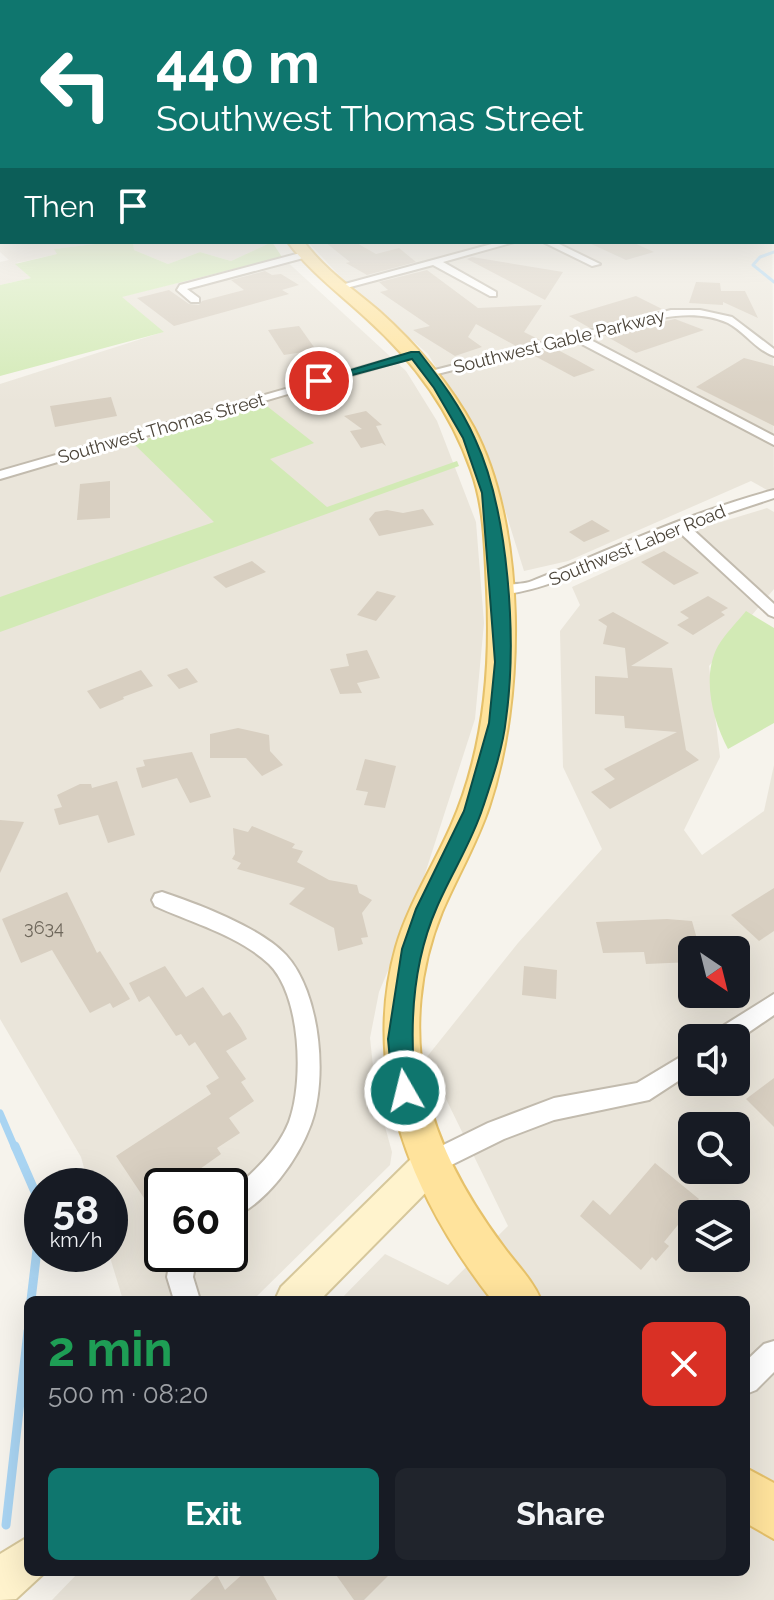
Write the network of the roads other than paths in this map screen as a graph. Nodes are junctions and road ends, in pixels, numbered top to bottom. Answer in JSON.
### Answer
{"nodes":[{"id":1,"x":277,"y":254,"type":"edge"},
{"id":2,"x":306,"y":254,"type":"edge"},
{"id":3,"x":466,"y":254,"type":"edge"},
{"id":4,"x":573,"y":254,"type":"edge"},
{"id":5,"x":435,"y":262,"type":"junction"},
{"id":6,"x":595,"y":264,"type":"dead end"},
{"id":7,"x":339,"y":287,"type":"junction"},
{"id":8,"x":493,"y":294,"type":"dead end"},
{"id":9,"x":195,"y":300,"type":"dead end"},
{"id":10,"x":578,"y":338,"type":"junction"},
{"id":11,"x":774,"y":353,"type":"edge"},
{"id":12,"x":422,"y":364,"type":"junction"},
{"id":13,"x":774,"y":441,"type":"edge"},
{"id":14,"x":0,"y":475,"type":"edge"},
{"id":15,"x":774,"y":494,"type":"edge"},
{"id":16,"x":680,"y":525,"type":"junction"},
{"id":17,"x":499,"y":591,"type":"junction"},
{"id":18,"x":774,"y":612,"type":"edge"},
{"id":19,"x":162,"y":900,"type":"dead end"},
{"id":20,"x":774,"y":1003,"type":"edge"},
{"id":21,"x":743,"y":1024,"type":"edge"},
{"id":22,"x":678,"y":1069,"type":"edge"},
{"id":23,"x":431,"y":1163,"type":"junction"},
{"id":24,"x":248,"y":1191,"type":"edge"},
{"id":25,"x":180,"y":1272,"type":"edge"},
{"id":26,"x":185,"y":1296,"type":"edge"},
{"id":27,"x":298,"y":1296,"type":"edge"},
{"id":28,"x":516,"y":1296,"type":"edge"},
{"id":29,"x":774,"y":1354,"type":"edge"},
{"id":30,"x":750,"y":1376,"type":"edge"},
{"id":31,"x":750,"y":1495,"type":"edge"},
{"id":32,"x":774,"y":1514,"type":"edge"},
{"id":33,"x":24,"y":1562,"type":"edge"},
{"id":34,"x":0,"y":1583,"type":"edge"}],
"edges":[{"from":1,"to":9,"type":"street"},
{"from":2,"to":7,"type":"main road"},
{"from":3,"to":5,"type":"street"},
{"from":4,"to":6,"type":"street"},
{"from":5,"to":7,"type":"street"},
{"from":5,"to":8,"type":"street"},
{"from":7,"to":12,"type":"main road"},
{"from":10,"to":11,"type":"street","name":"Southwest Gable Parkway"},
{"from":10,"to":12,"type":"street","name":"Southwest Gable Parkway"},
{"from":10,"to":13,"type":"street"},
{"from":12,"to":14,"type":"street","name":"Southwest Thomas Street"},
{"from":12,"to":17,"type":"main road"},
{"from":15,"to":16,"type":"street","name":"Southwest Laber Road"},
{"from":16,"to":17,"type":"street","name":"Southwest Laber Road"},
{"from":16,"to":18,"type":"street"},
{"from":17,"to":23,"type":"main road"},
{"from":19,"to":24,"type":"street"},
{"from":20,"to":21,"type":"street"},
{"from":22,"to":23,"type":"street"},
{"from":23,"to":27,"type":"street"},
{"from":23,"to":28,"type":"main road"},
{"from":25,"to":26,"type":"street"},
{"from":29,"to":30,"type":"street"},
{"from":31,"to":32,"type":"main road"},
{"from":33,"to":34,"type":"street"}]}
